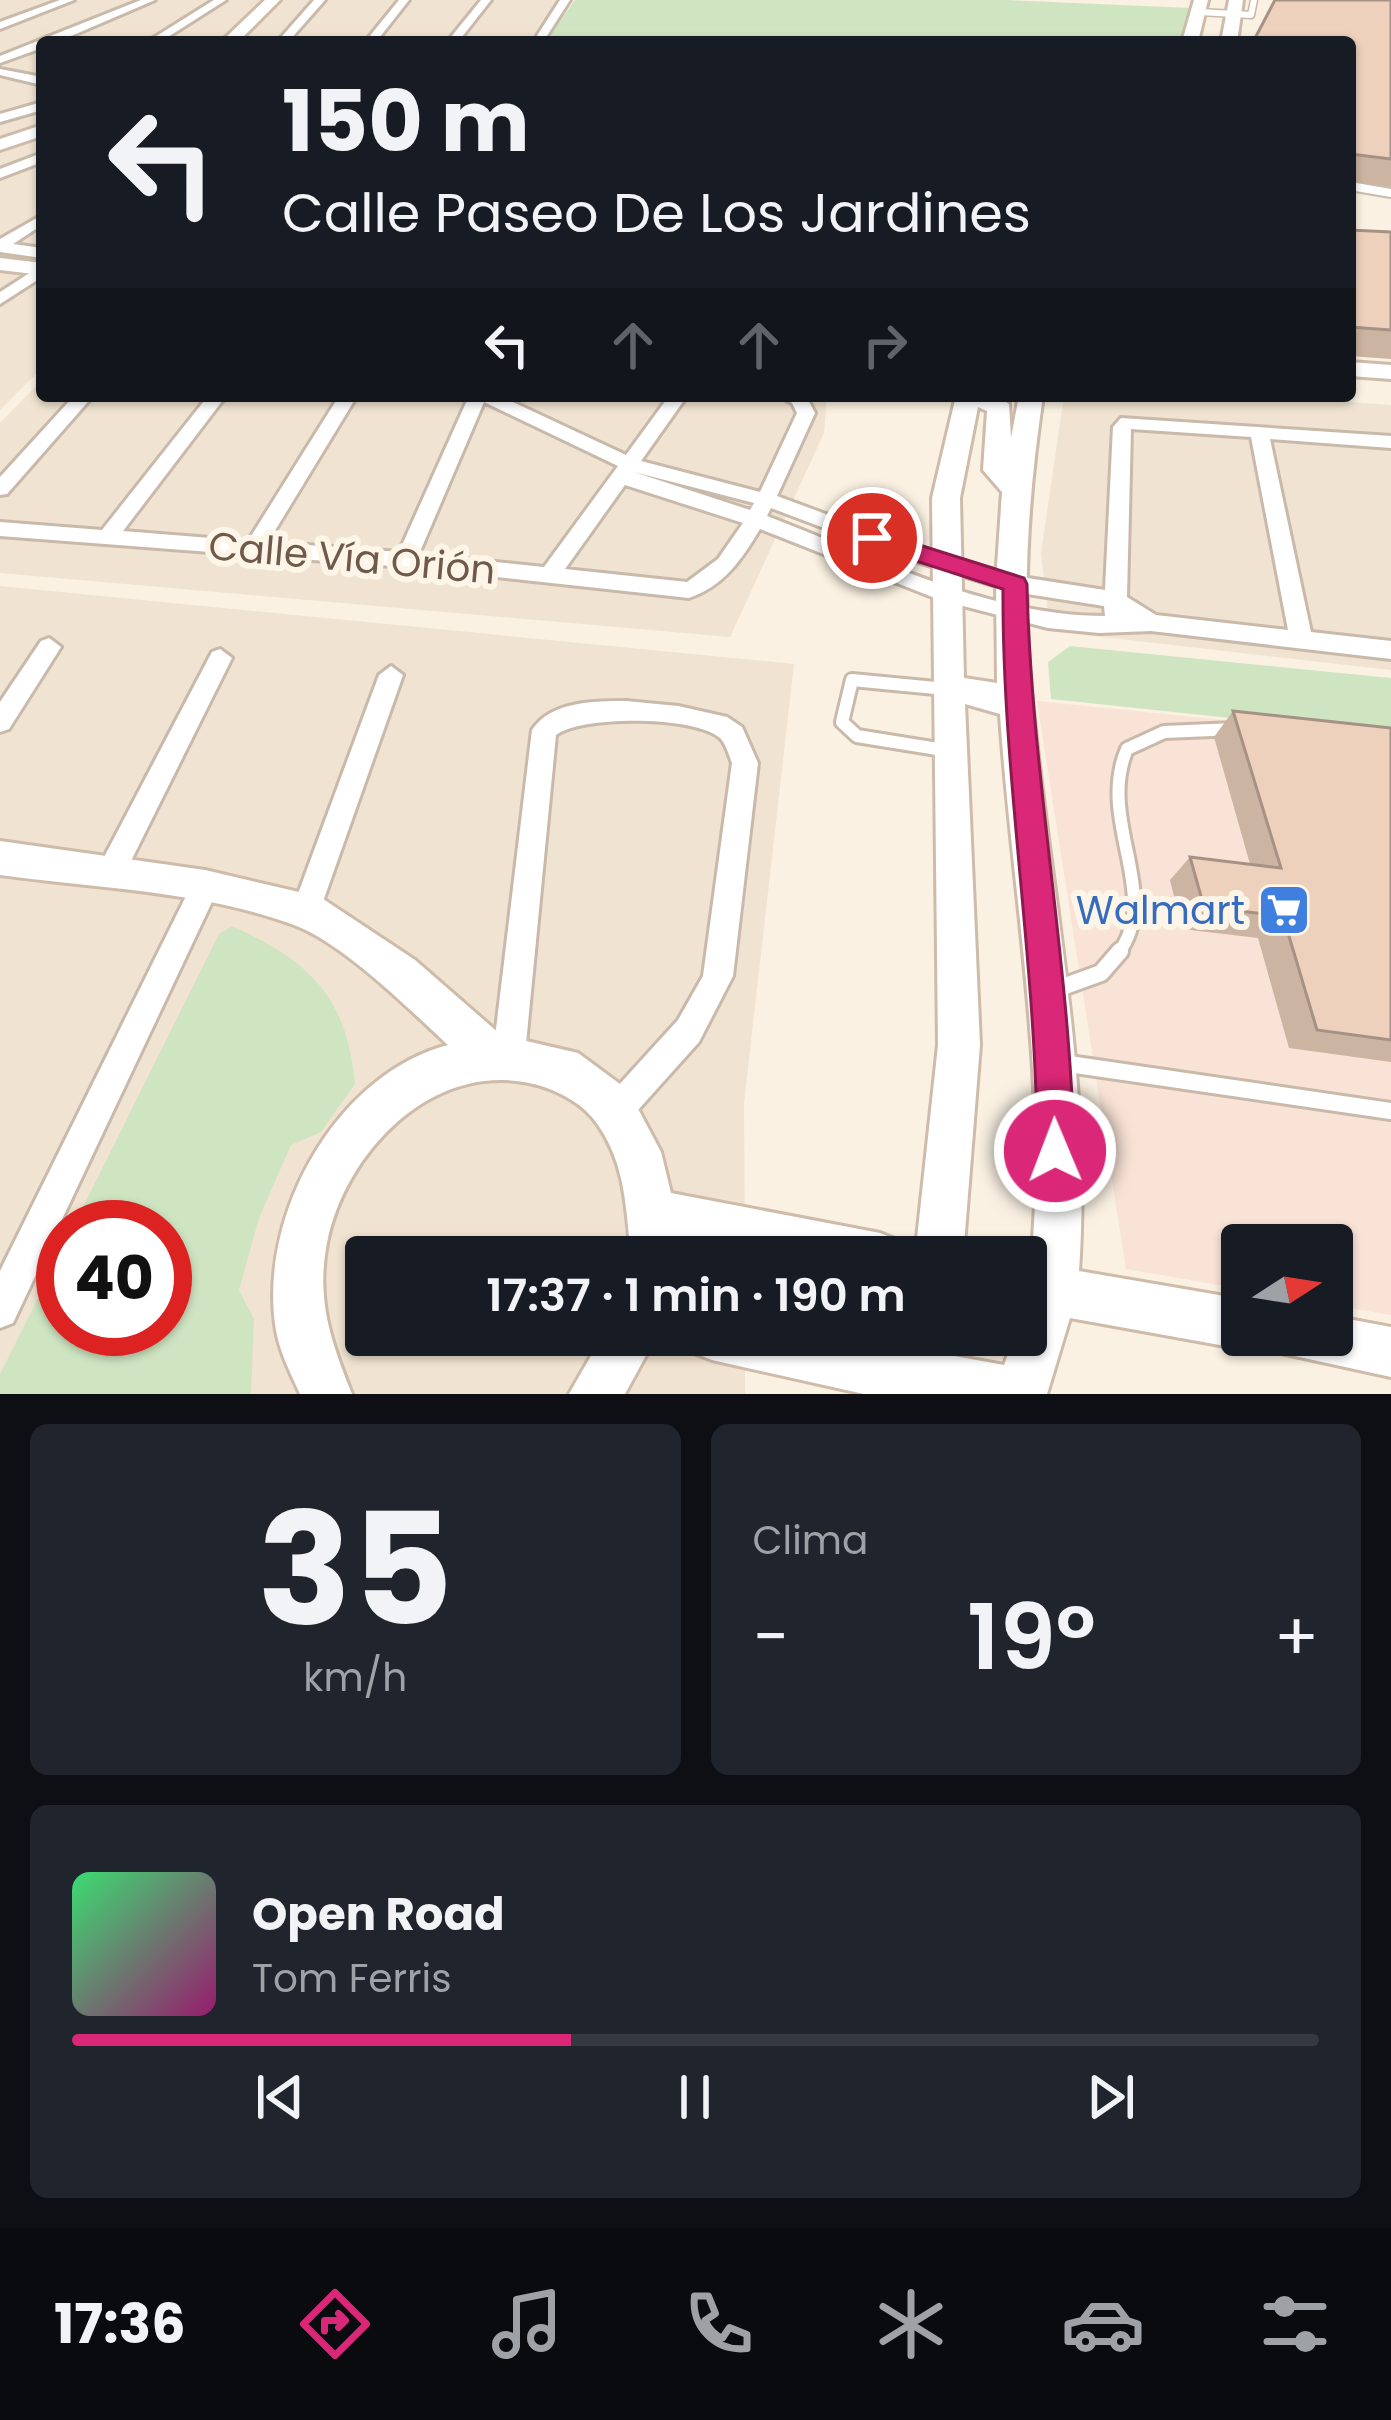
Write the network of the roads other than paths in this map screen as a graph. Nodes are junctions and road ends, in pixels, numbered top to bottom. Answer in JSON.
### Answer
{"nodes":[{"id":1,"x":69,"y":0,"type":"edge"},
{"id":2,"x":150,"y":0,"type":"edge"},
{"id":3,"x":220,"y":0,"type":"edge"},
{"id":4,"x":273,"y":0,"type":"edge"},
{"id":5,"x":320,"y":0,"type":"edge"},
{"id":6,"x":404,"y":0,"type":"edge"},
{"id":7,"x":486,"y":0,"type":"edge"},
{"id":8,"x":566,"y":0,"type":"edge"},
{"id":9,"x":1254,"y":0,"type":"edge"},
{"id":10,"x":1200,"y":6,"type":"edge"},
{"id":11,"x":1236,"y":8,"type":"edge"},
{"id":12,"x":257,"y":14,"type":"junction"},
{"id":13,"x":0,"y":26,"type":"edge"},
{"id":14,"x":62,"y":36,"type":"edge"},
{"id":15,"x":162,"y":36,"type":"edge"},
{"id":16,"x":221,"y":36,"type":"edge"},
{"id":17,"x":235,"y":36,"type":"edge"},
{"id":18,"x":287,"y":36,"type":"edge"},
{"id":19,"x":375,"y":36,"type":"edge"},
{"id":20,"x":457,"y":36,"type":"edge"},
{"id":21,"x":542,"y":36,"type":"edge"},
{"id":22,"x":1192,"y":36,"type":"edge"},
{"id":23,"x":36,"y":46,"type":"edge"},
{"id":24,"x":0,"y":60,"type":"edge"},
{"id":25,"x":0,"y":72,"type":"edge"},
{"id":26,"x":36,"y":80,"type":"edge"},
{"id":27,"x":36,"y":113,"type":"edge"},
{"id":28,"x":36,"y":114,"type":"edge"},
{"id":29,"x":0,"y":118,"type":"edge"},
{"id":30,"x":36,"y":132,"type":"edge"},
{"id":31,"x":0,"y":135,"type":"edge"},
{"id":32,"x":0,"y":145,"type":"edge"},
{"id":33,"x":36,"y":159,"type":"edge"},
{"id":34,"x":0,"y":174,"type":"edge"},
{"id":35,"x":1356,"y":187,"type":"edge"},
{"id":36,"x":1391,"y":193,"type":"edge"},
{"id":37,"x":36,"y":223,"type":"edge"},
{"id":38,"x":0,"y":247,"type":"edge"},
{"id":39,"x":36,"y":252,"type":"edge"},
{"id":40,"x":0,"y":263,"type":"edge"},
{"id":41,"x":36,"y":269,"type":"edge"},
{"id":42,"x":21,"y":285,"type":"edge"},
{"id":43,"x":0,"y":298,"type":"edge"},
{"id":44,"x":1356,"y":369,"type":"edge"},
{"id":45,"x":1391,"y":372,"type":"edge"},
{"id":46,"x":1356,"y":389,"type":"edge"},
{"id":47,"x":1391,"y":392,"type":"edge"},
{"id":48,"x":79,"y":402,"type":"edge"},
{"id":49,"x":212,"y":402,"type":"edge"},
{"id":50,"x":343,"y":402,"type":"edge"},
{"id":51,"x":478,"y":402,"type":"edge"},
{"id":52,"x":493,"y":402,"type":"edge"},
{"id":53,"x":674,"y":402,"type":"edge"},
{"id":54,"x":797,"y":402,"type":"edge"},
{"id":55,"x":967,"y":402,"type":"edge"},
{"id":56,"x":990,"y":402,"type":"edge"},
{"id":57,"x":1030,"y":402,"type":"edge"},
{"id":58,"x":1258,"y":432,"type":"junction"},
{"id":59,"x":1391,"y":442,"type":"edge"},
{"id":60,"x":627,"y":471,"type":"junction"},
{"id":61,"x":0,"y":489,"type":"edge"},
{"id":62,"x":1015,"y":489,"type":"junction"},
{"id":63,"x":759,"y":509,"type":"junction"},
{"id":64,"x":0,"y":529,"type":"edge"},
{"id":65,"x":108,"y":536,"type":"junction"},
{"id":66,"x":253,"y":549,"type":"junction"},
{"id":67,"x":406,"y":560,"type":"junction"},
{"id":68,"x":548,"y":577,"type":"junction"},
{"id":69,"x":944,"y":580,"type":"junction"},
{"id":70,"x":1015,"y":598,"type":"junction"},
{"id":71,"x":1115,"y":600,"type":"junction"},
{"id":72,"x":1151,"y":622,"type":"junction"},
{"id":73,"x":1115,"y":627,"type":"junction"},
{"id":74,"x":1302,"y":642,"type":"junction"},
{"id":75,"x":49,"y":646,"type":"dead end"},
{"id":76,"x":1391,"y":650,"type":"edge"},
{"id":77,"x":220,"y":658,"type":"dead end"},
{"id":78,"x":392,"y":675,"type":"dead end"},
{"id":79,"x":947,"y":689,"type":"junction"},
{"id":80,"x":1016,"y":707,"type":"junction"},
{"id":81,"x":0,"y":722,"type":"edge"},
{"id":82,"x":1244,"y":730,"type":"edge"},
{"id":83,"x":950,"y":751,"type":"junction"},
{"id":84,"x":4,"y":866,"type":"edge"},
{"id":85,"x":111,"y":872,"type":"junction"},
{"id":86,"x":205,"y":887,"type":"junction"},
{"id":87,"x":306,"y":910,"type":"junction"},
{"id":88,"x":1047,"y":992,"type":"junction"},
{"id":89,"x":499,"y":1054,"type":"junction"},
{"id":90,"x":1054,"y":1062,"type":"junction"},
{"id":91,"x":618,"y":1109,"type":"junction"},
{"id":92,"x":1391,"y":1111,"type":"edge"},
{"id":93,"x":656,"y":1236,"type":"edge"},
{"id":94,"x":941,"y":1236,"type":"edge"},
{"id":95,"x":1042,"y":1236,"type":"edge"},
{"id":96,"x":1047,"y":1289,"type":"edge"},
{"id":97,"x":0,"y":1310,"type":"edge"},
{"id":98,"x":1221,"y":1320,"type":"edge"},
{"id":99,"x":1353,"y":1345,"type":"edge"},
{"id":100,"x":1391,"y":1352,"type":"edge"},
{"id":101,"x":619,"y":1356,"type":"edge"},
{"id":102,"x":836,"y":1356,"type":"edge"},
{"id":103,"x":1027,"y":1356,"type":"edge"},
{"id":104,"x":901,"y":1367,"type":"edge"},
{"id":105,"x":326,"y":1394,"type":"edge"},
{"id":106,"x":595,"y":1394,"type":"edge"},
{"id":107,"x":1020,"y":1394,"type":"edge"}],
"edges":[{"from":1,"to":13,"type":"street"},
{"from":2,"to":14,"type":"street"},
{"from":3,"to":15,"type":"street"},
{"from":4,"to":12,"type":"street"},
{"from":5,"to":18,"type":"street"},
{"from":6,"to":19,"type":"street"},
{"from":7,"to":20,"type":"street"},
{"from":8,"to":21,"type":"street"},
{"from":9,"to":11,"type":"lane"},
{"from":10,"to":11,"type":"lane"},
{"from":10,"to":22,"type":"street"},
{"from":12,"to":16,"type":"street"},
{"from":12,"to":17,"type":"street"},
{"from":23,"to":24,"type":"street"},
{"from":25,"to":26,"type":"street"},
{"from":27,"to":29,"type":"street"},
{"from":28,"to":31,"type":"street"},
{"from":30,"to":32,"type":"street"},
{"from":33,"to":34,"type":"street"},
{"from":35,"to":36,"type":"lane"},
{"from":37,"to":38,"type":"street"},
{"from":38,"to":39,"type":"street"},
{"from":40,"to":41,"type":"street"},
{"from":42,"to":43,"type":"street"},
{"from":44,"to":45,"type":"street"},
{"from":46,"to":47,"type":"street"},
{"from":48,"to":61,"type":"street"},
{"from":49,"to":65,"type":"street"},
{"from":50,"to":66,"type":"street"},
{"from":51,"to":67,"type":"street"},
{"from":52,"to":60,"type":"street"},
{"from":53,"to":60,"type":"street"},
{"from":54,"to":63,"type":"street"},
{"from":55,"to":69,"type":"street"},
{"from":56,"to":62,"type":"street"},
{"from":57,"to":62,"type":"street"},
{"from":58,"to":59,"type":"street"},
{"from":58,"to":71,"type":"street"},
{"from":58,"to":74,"type":"street"},
{"from":60,"to":63,"type":"street"},
{"from":60,"to":68,"type":"street"},
{"from":62,"to":70,"type":"street"},
{"from":63,"to":68,"type":"street","name":"Calle Vía Orión"},
{"from":63,"to":69,"type":"street"},
{"from":63,"to":69,"type":"street"},
{"from":64,"to":65,"type":"street","name":"Calle Vía Orión"},
{"from":65,"to":66,"type":"street","name":"Calle Vía Orión"},
{"from":66,"to":67,"type":"street","name":"Calle Vía Orión"},
{"from":67,"to":68,"type":"street","name":"Calle Vía Orión"},
{"from":69,"to":70,"type":"street"},
{"from":69,"to":79,"type":"street"},
{"from":70,"to":71,"type":"street"},
{"from":70,"to":73,"type":"street"},
{"from":70,"to":80,"type":"street"},
{"from":71,"to":72,"type":"street"},
{"from":71,"to":73,"type":"street"},
{"from":72,"to":73,"type":"street"},
{"from":72,"to":74,"type":"street"},
{"from":74,"to":76,"type":"street"},
{"from":75,"to":81,"type":"street"},
{"from":77,"to":85,"type":"street"},
{"from":78,"to":87,"type":"street"},
{"from":79,"to":80,"type":"street"},
{"from":79,"to":83,"type":"street"},
{"from":79,"to":83,"type":"lane"},
{"from":80,"to":88,"type":"street"},
{"from":82,"to":88,"type":"lane"},
{"from":83,"to":94,"type":"street"},
{"from":84,"to":85,"type":"street"},
{"from":85,"to":86,"type":"street"},
{"from":86,"to":87,"type":"street"},
{"from":86,"to":97,"type":"street"},
{"from":87,"to":89,"type":"street"},
{"from":88,"to":90,"type":"street"},
{"from":89,"to":91,"type":"street"},
{"from":89,"to":91,"type":"street"},
{"from":89,"to":105,"type":"street"},
{"from":90,"to":92,"type":"lane"},
{"from":90,"to":95,"type":"street"},
{"from":91,"to":93,"type":"street"},
{"from":96,"to":98,"type":"street"},
{"from":99,"to":100,"type":"street"},
{"from":101,"to":106,"type":"street"},
{"from":102,"to":104,"type":"street"},
{"from":103,"to":107,"type":"street"},
{"from":104,"to":107,"type":"street"}]}
